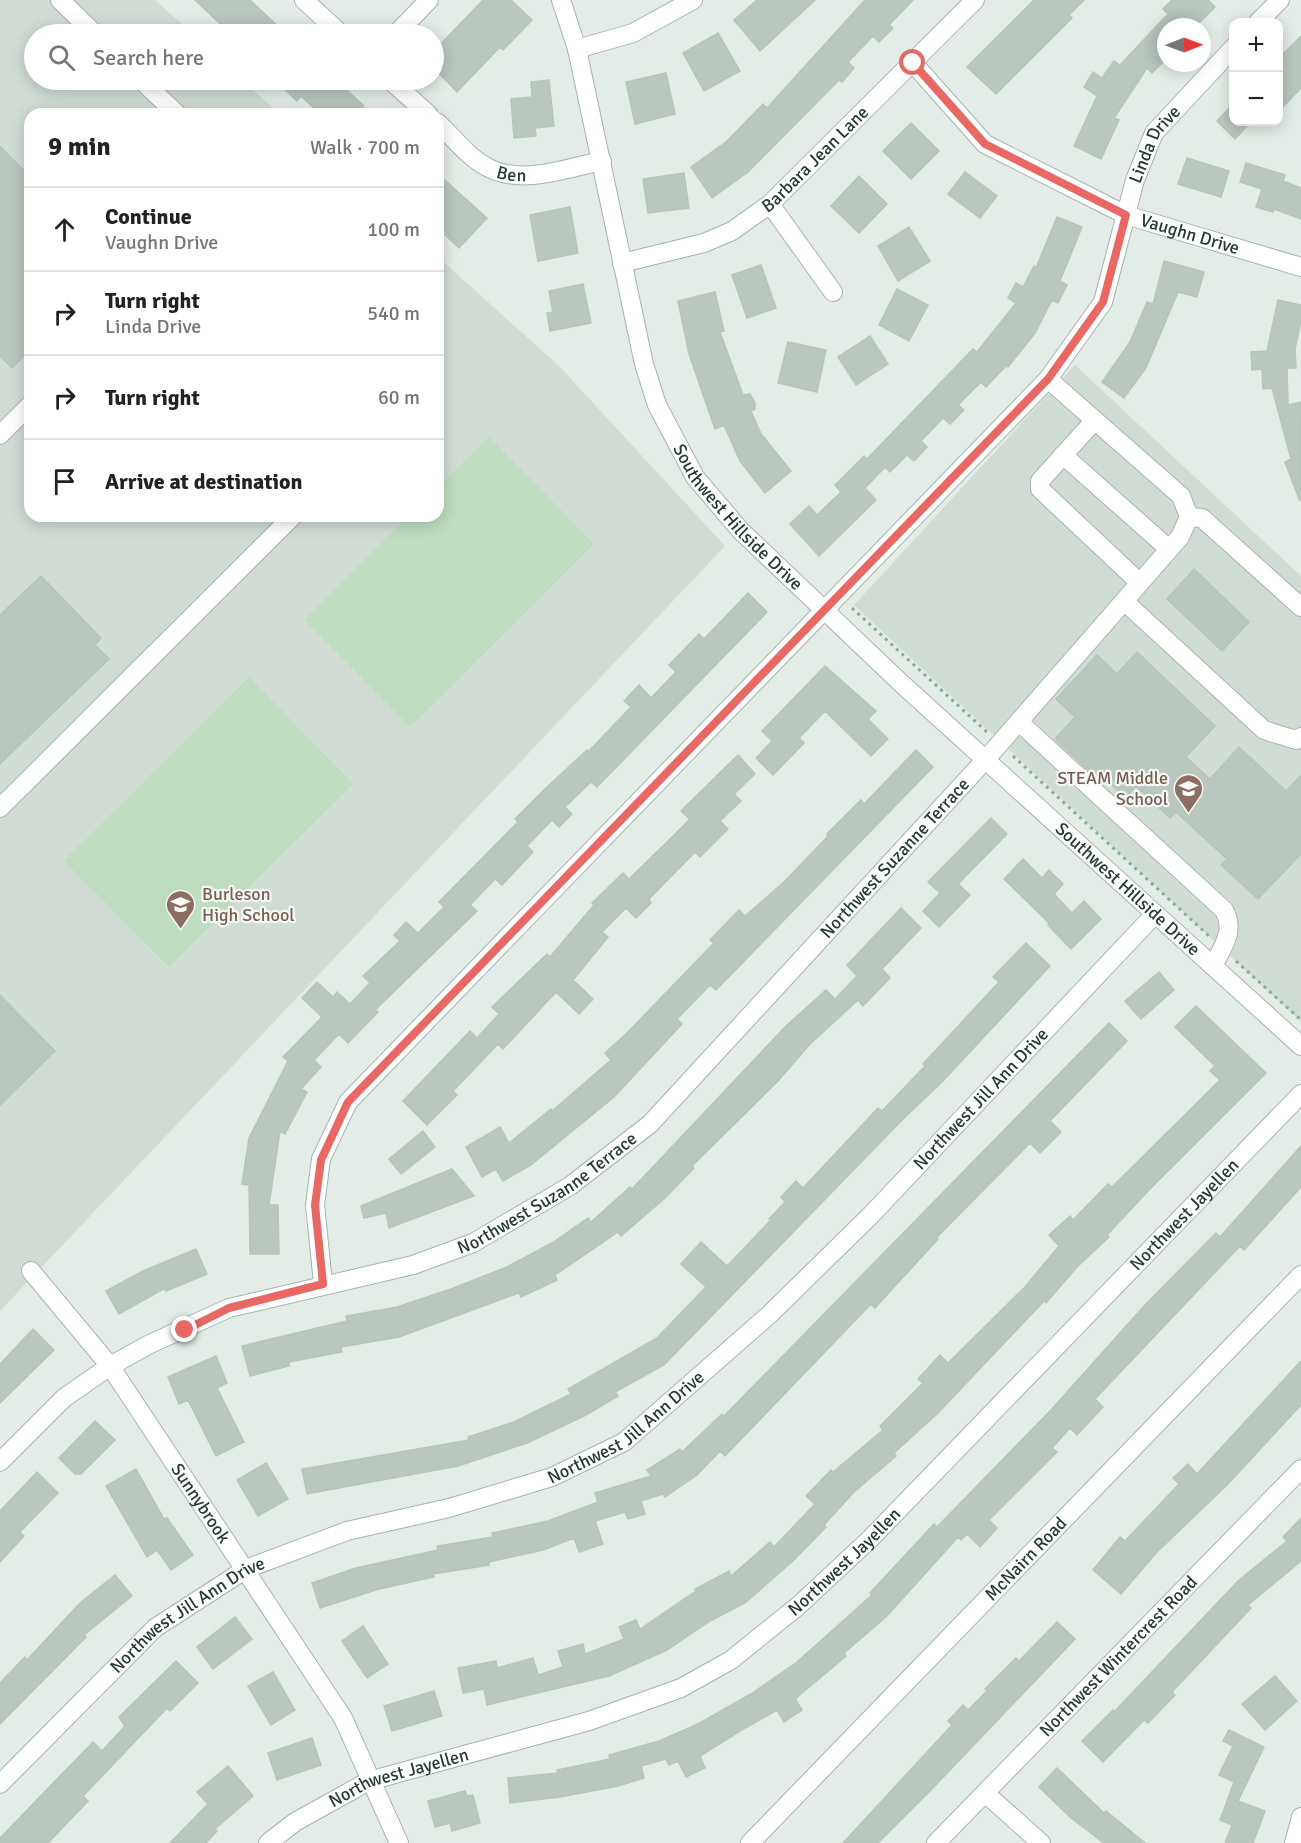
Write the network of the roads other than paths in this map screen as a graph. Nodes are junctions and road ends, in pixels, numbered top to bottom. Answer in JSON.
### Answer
{"nodes":[{"id":1,"x":60,"y":0,"type":"edge"},
{"id":2,"x":304,"y":0,"type":"edge"},
{"id":3,"x":429,"y":0,"type":"edge"},
{"id":4,"x":561,"y":0,"type":"edge"},
{"id":5,"x":693,"y":0,"type":"edge"},
{"id":6,"x":975,"y":0,"type":"edge"},
{"id":7,"x":1281,"y":0,"type":"edge"},
{"id":8,"x":1262,"y":18,"type":"edge"},
{"id":9,"x":85,"y":24,"type":"edge"},
{"id":10,"x":330,"y":24,"type":"edge"},
{"id":11,"x":406,"y":24,"type":"edge"},
{"id":12,"x":577,"y":49,"type":"junction"},
{"id":13,"x":1229,"y":51,"type":"edge"},
{"id":14,"x":913,"y":63,"type":"junction"},
{"id":15,"x":152,"y":90,"type":"edge"},
{"id":16,"x":401,"y":90,"type":"edge"},
{"id":17,"x":171,"y":108,"type":"edge"},
{"id":18,"x":421,"y":108,"type":"edge"},
{"id":19,"x":444,"y":128,"type":"edge"},
{"id":20,"x":602,"y":161,"type":"junction"},
{"id":21,"x":770,"y":204,"type":"junction"},
{"id":22,"x":1126,"y":215,"type":"junction"},
{"id":23,"x":622,"y":264,"type":"junction"},
{"id":24,"x":1301,"y":267,"type":"edge"},
{"id":25,"x":833,"y":292,"type":"dead end"},
{"id":26,"x":1048,"y":379,"type":"junction"},
{"id":27,"x":24,"y":411,"type":"edge"},
{"id":28,"x":1095,"y":420,"type":"junction"},
{"id":29,"x":0,"y":435,"type":"edge"},
{"id":30,"x":1063,"y":455,"type":"junction"},
{"id":31,"x":1189,"y":517,"type":"junction"},
{"id":32,"x":287,"y":522,"type":"edge"},
{"id":33,"x":1169,"y":549,"type":"junction"},
{"id":34,"x":1140,"y":583,"type":"junction"},
{"id":35,"x":1124,"y":601,"type":"junction"},
{"id":36,"x":1301,"y":607,"type":"edge"},
{"id":37,"x":825,"y":609,"type":"junction"},
{"id":38,"x":1019,"y":722,"type":"junction"},
{"id":39,"x":1301,"y":738,"type":"edge"},
{"id":40,"x":987,"y":758,"type":"junction"},
{"id":41,"x":0,"y":808,"type":"edge"},
{"id":42,"x":1155,"y":914,"type":"junction"},
{"id":43,"x":1213,"y":966,"type":"junction"},
{"id":44,"x":1301,"y":1046,"type":"edge"},
{"id":45,"x":1301,"y":1094,"type":"edge"},
{"id":46,"x":31,"y":1271,"type":"dead end"},
{"id":47,"x":1301,"y":1275,"type":"edge"},
{"id":48,"x":323,"y":1284,"type":"junction"},
{"id":49,"x":110,"y":1366,"type":"junction"},
{"id":50,"x":0,"y":1462,"type":"edge"},
{"id":51,"x":1301,"y":1469,"type":"edge"},
{"id":52,"x":246,"y":1569,"type":"junction"},
{"id":53,"x":369,"y":1781,"type":"junction"},
{"id":54,"x":0,"y":1784,"type":"edge"},
{"id":55,"x":985,"y":1793,"type":"junction"},
{"id":56,"x":1301,"y":1817,"type":"edge"},
{"id":57,"x":268,"y":1843,"type":"edge"},
{"id":58,"x":399,"y":1843,"type":"edge"},
{"id":59,"x":750,"y":1843,"type":"edge"},
{"id":60,"x":936,"y":1843,"type":"edge"},
{"id":61,"x":1041,"y":1843,"type":"edge"},
{"id":62,"x":1294,"y":1843,"type":"edge"}],
"edges":[{"from":1,"to":9,"type":"street"},
{"from":2,"to":10,"type":"street"},
{"from":3,"to":11,"type":"street"},
{"from":4,"to":12,"type":"street","name":"Southwest Hillside Drive"},
{"from":5,"to":12,"type":"street"},
{"from":6,"to":14,"type":"street","name":"Barbara Jean Lane"},
{"from":7,"to":8,"type":"street"},
{"from":12,"to":20,"type":"street","name":"Southwest Hillside Drive"},
{"from":13,"to":22,"type":"street","name":"Linda Drive"},
{"from":14,"to":21,"type":"street","name":"Barbara Jean Lane"},
{"from":14,"to":22,"type":"street","name":"Vaughn Drive"},
{"from":15,"to":17,"type":"street"},
{"from":16,"to":18,"type":"street"},
{"from":19,"to":20,"type":"street","name":"Ben"},
{"from":20,"to":23,"type":"street","name":"Southwest Hillside Drive"},
{"from":21,"to":23,"type":"street","name":"Barbara Jean Lane"},
{"from":21,"to":25,"type":"street"},
{"from":22,"to":24,"type":"street","name":"Vaughn Drive"},
{"from":22,"to":26,"type":"street","name":"Linda Drive"},
{"from":23,"to":37,"type":"street","name":"Southwest Hillside Drive"},
{"from":26,"to":28,"type":"street"},
{"from":26,"to":37,"type":"street","name":"Linda Drive"},
{"from":27,"to":29,"type":"street"},
{"from":28,"to":30,"type":"street"},
{"from":28,"to":31,"type":"street"},
{"from":30,"to":33,"type":"street"},
{"from":30,"to":34,"type":"street"},
{"from":31,"to":33,"type":"street","name":"Northwest Suzanne Terrace"},
{"from":31,"to":36,"type":"street"},
{"from":32,"to":41,"type":"street"},
{"from":33,"to":34,"type":"street","name":"Northwest Suzanne Terrace"},
{"from":34,"to":35,"type":"street","name":"Northwest Suzanne Terrace"},
{"from":35,"to":38,"type":"street","name":"Northwest Suzanne Terrace"},
{"from":35,"to":39,"type":"street"},
{"from":37,"to":40,"type":"street","name":"Southwest Hillside Drive"},
{"from":37,"to":48,"type":"street","name":"Linda Drive"},
{"from":38,"to":40,"type":"street","name":"Northwest Suzanne Terrace"},
{"from":38,"to":43,"type":"street"},
{"from":40,"to":42,"type":"street","name":"Southwest Hillside Drive"},
{"from":40,"to":48,"type":"street","name":"Northwest Suzanne Terrace"},
{"from":42,"to":43,"type":"street","name":"Southwest Hillside Drive"},
{"from":42,"to":52,"type":"street","name":"Northwest Jill Ann Drive"},
{"from":43,"to":44,"type":"street","name":"Southwest Hillside Drive"},
{"from":45,"to":53,"type":"street","name":"Northwest Jayellen"},
{"from":46,"to":49,"type":"street","name":"Sunnybrook"},
{"from":47,"to":59,"type":"street","name":"McNairn Road"},
{"from":48,"to":49,"type":"street","name":"Northwest Suzanne Terrace"},
{"from":49,"to":50,"type":"street","name":"Northwest Suzanne Terrace"},
{"from":49,"to":52,"type":"street","name":"Sunnybrook"},
{"from":51,"to":55,"type":"street","name":"Northwest Wintercrest Road"},
{"from":52,"to":53,"type":"street","name":"Sunnybrook"},
{"from":52,"to":54,"type":"street","name":"Northwest Jill Ann Drive"},
{"from":53,"to":57,"type":"street","name":"Northwest Jayellen"},
{"from":53,"to":58,"type":"street","name":"Sunnybrook"},
{"from":55,"to":60,"type":"street","name":"Northwest Wintercrest Road"},
{"from":55,"to":61,"type":"street"},
{"from":56,"to":62,"type":"street"}]}
